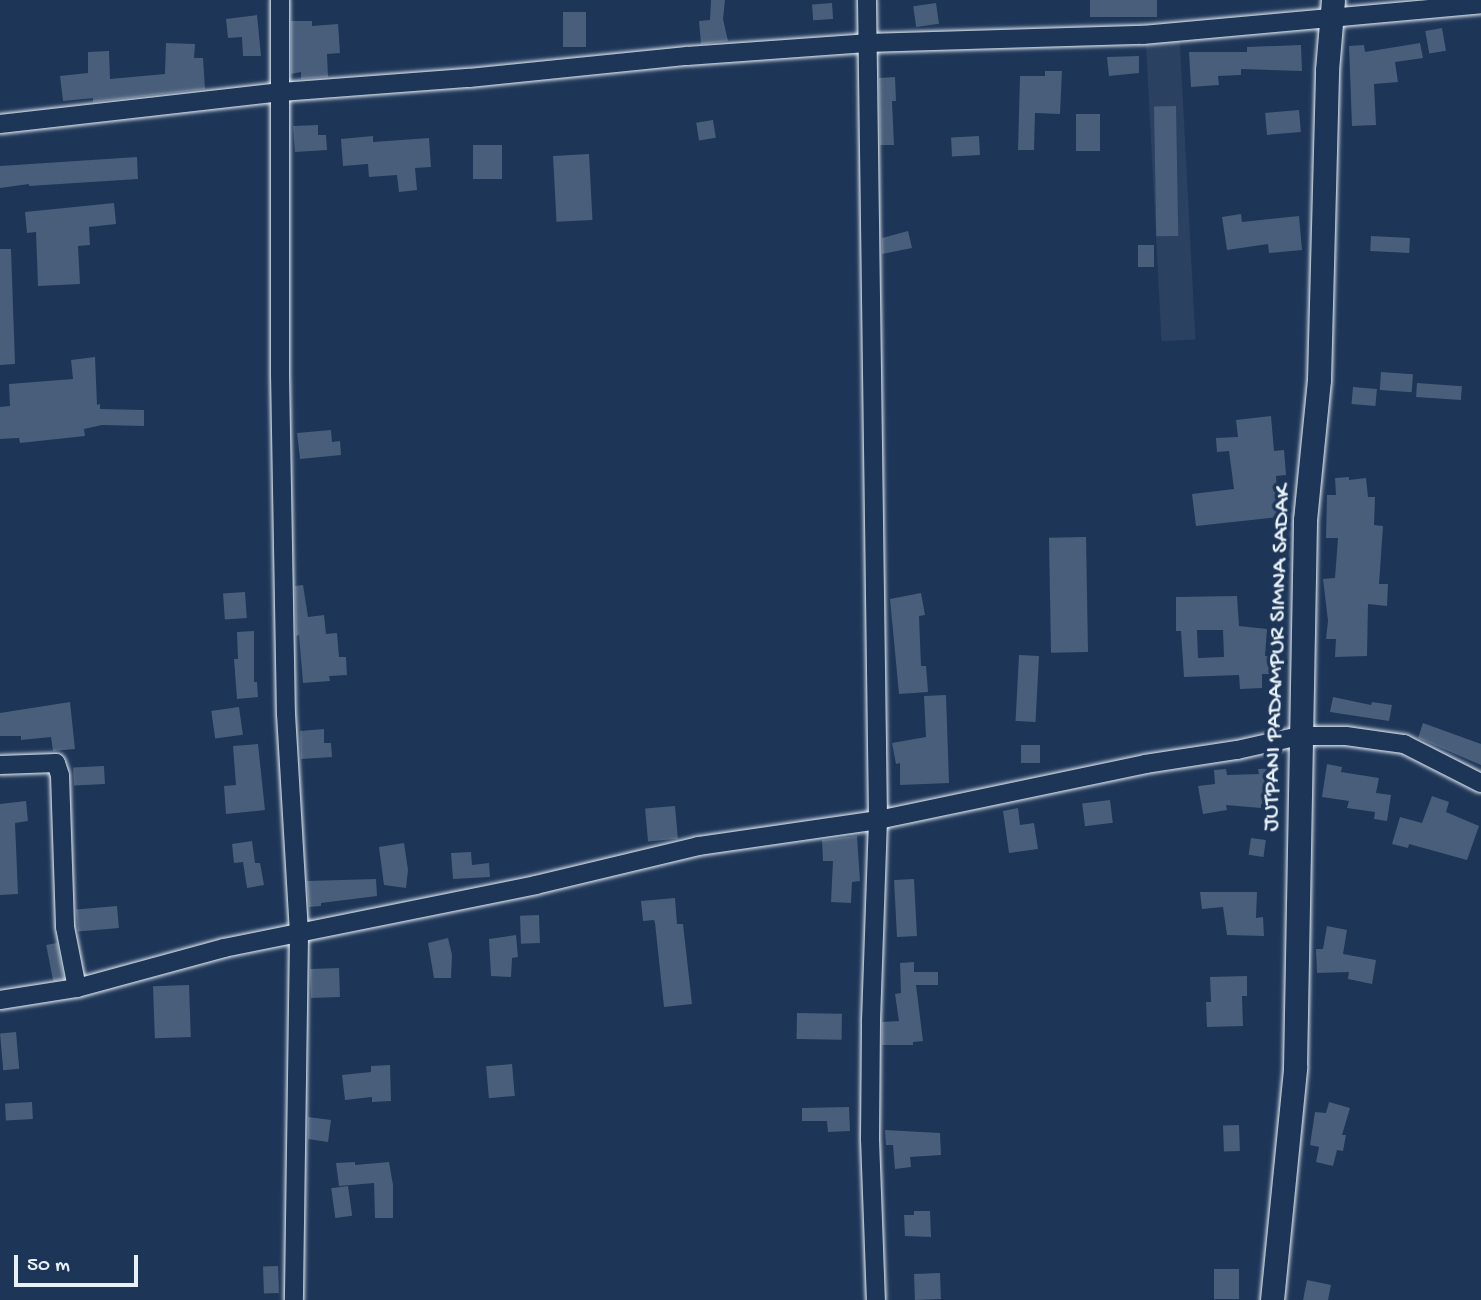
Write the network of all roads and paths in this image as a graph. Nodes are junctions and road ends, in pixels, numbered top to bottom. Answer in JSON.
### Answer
{"nodes":[{"id":1,"x":281,"y":0,"type":"edge"},
{"id":2,"x":867,"y":0,"type":"edge"},
{"id":3,"x":1481,"y":4,"type":"edge"},
{"id":4,"x":1333,"y":8,"type":"edge"},
{"id":5,"x":867,"y":43,"type":"junction"},
{"id":6,"x":281,"y":92,"type":"junction"},
{"id":7,"x":0,"y":124,"type":"edge"},
{"id":8,"x":1299,"y":736,"type":"junction"},
{"id":9,"x":0,"y":765,"type":"edge"},
{"id":10,"x":1481,"y":783,"type":"edge"},
{"id":11,"x":878,"y":820,"type":"junction"},
{"id":12,"x":299,"y":934,"type":"junction"},
{"id":13,"x":77,"y":988,"type":"junction"},
{"id":14,"x":0,"y":1000,"type":"edge"},
{"id":15,"x":294,"y":1300,"type":"edge"},
{"id":16,"x":876,"y":1300,"type":"edge"},
{"id":17,"x":1272,"y":1300,"type":"edge"}],
"edges":[{"from":1,"to":6,"type":"street"},
{"from":2,"to":5,"type":"street"},
{"from":3,"to":4,"type":"street"},
{"from":4,"to":5,"type":"street"},
{"from":4,"to":8,"type":"street","name":"JUTPANI PADAMPUR SIMNA SADAK"},
{"from":5,"to":6,"type":"street"},
{"from":5,"to":11,"type":"street"},
{"from":6,"to":7,"type":"street"},
{"from":6,"to":12,"type":"street"},
{"from":8,"to":10,"type":"street"},
{"from":8,"to":11,"type":"street"},
{"from":8,"to":17,"type":"street","name":"JUTPANI PADAMPUR SIMNA SADAK"},
{"from":9,"to":13,"type":"street"},
{"from":11,"to":12,"type":"street"},
{"from":11,"to":16,"type":"street"},
{"from":12,"to":13,"type":"street"},
{"from":12,"to":15,"type":"street"},
{"from":13,"to":14,"type":"street"}]}
